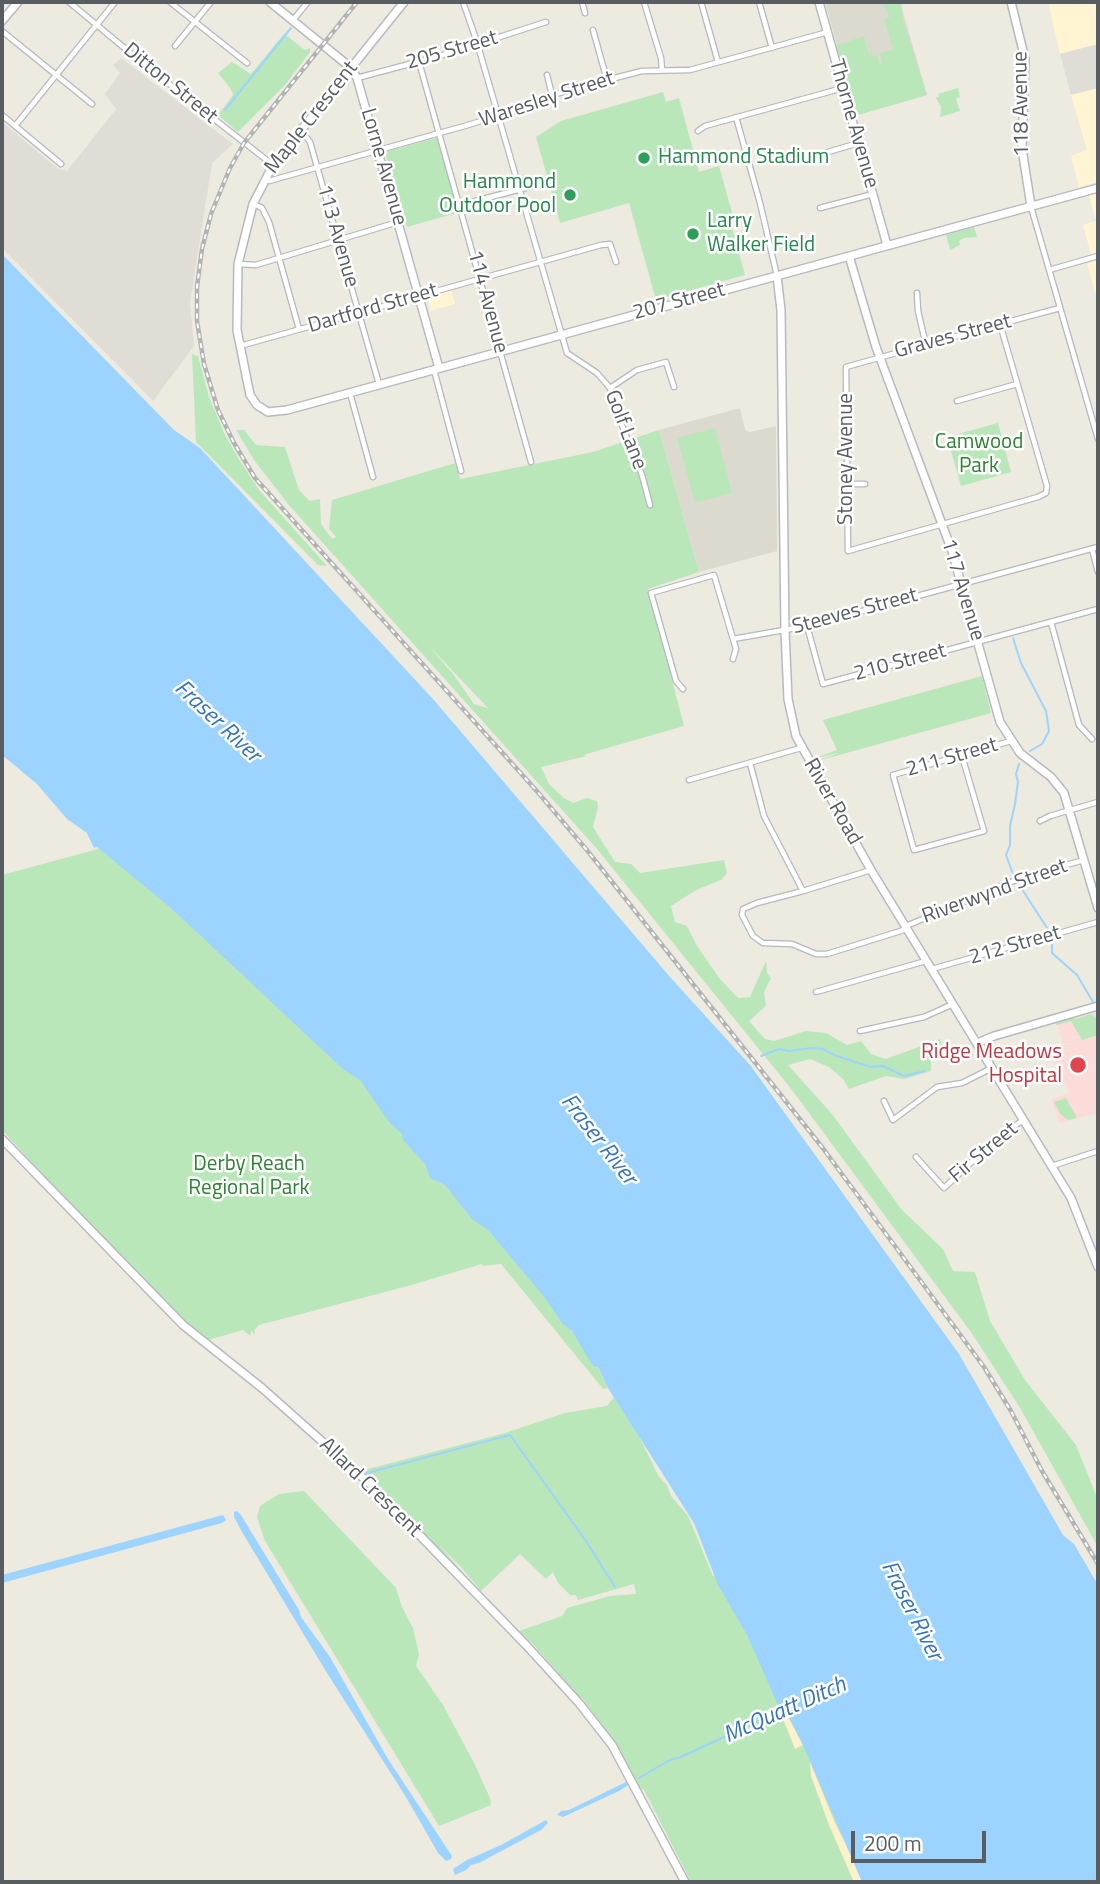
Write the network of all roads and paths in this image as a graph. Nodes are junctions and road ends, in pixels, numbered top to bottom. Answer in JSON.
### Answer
{"nodes":[{"id":1,"x":18,"y":2,"type":"edge"},
{"id":2,"x":69,"y":2,"type":"edge"},
{"id":3,"x":115,"y":2,"type":"edge"},
{"id":4,"x":170,"y":2,"type":"edge"},
{"id":5,"x":211,"y":2,"type":"edge"},
{"id":6,"x":270,"y":2,"type":"edge"},
{"id":7,"x":308,"y":2,"type":"edge"},
{"id":8,"x":404,"y":2,"type":"edge"},
{"id":9,"x":463,"y":2,"type":"edge"},
{"id":10,"x":582,"y":2,"type":"edge"},
{"id":11,"x":644,"y":2,"type":"edge"},
{"id":12,"x":701,"y":2,"type":"edge"},
{"id":13,"x":759,"y":2,"type":"edge"},
{"id":14,"x":819,"y":2,"type":"edge"},
{"id":15,"x":1011,"y":2,"type":"edge"},
{"id":16,"x":585,"y":13,"type":"dead end"},
{"id":17,"x":293,"y":20,"type":"junction"},
{"id":18,"x":2,"y":21,"type":"edge"},
{"id":19,"x":194,"y":22,"type":"junction"},
{"id":20,"x":546,"y":22,"type":"dead end"},
{"id":21,"x":97,"y":25,"type":"junction"},
{"id":22,"x":593,"y":30,"type":"dead end"},
{"id":23,"x":2,"y":31,"type":"edge"},
{"id":24,"x":828,"y":32,"type":"junction"},
{"id":25,"x":478,"y":44,"type":"junction"},
{"id":26,"x":176,"y":46,"type":"dead end"},
{"id":27,"x":772,"y":48,"type":"junction"},
{"id":28,"x":419,"y":62,"type":"junction"},
{"id":29,"x":718,"y":62,"type":"junction"},
{"id":30,"x":247,"y":63,"type":"dead end"},
{"id":31,"x":350,"y":67,"type":"junction"},
{"id":32,"x":662,"y":69,"type":"junction"},
{"id":33,"x":56,"y":75,"type":"junction"},
{"id":34,"x":547,"y":75,"type":"dead end"},
{"id":35,"x":341,"y":79,"type":"junction"},
{"id":36,"x":358,"y":80,"type":"junction"},
{"id":37,"x":607,"y":80,"type":"junction"},
{"id":38,"x":843,"y":88,"type":"junction"},
{"id":39,"x":552,"y":95,"type":"junction"},
{"id":40,"x":92,"y":104,"type":"dead end"},
{"id":41,"x":2,"y":115,"type":"edge"},
{"id":42,"x":498,"y":116,"type":"junction"},
{"id":43,"x":736,"y":117,"type":"junction"},
{"id":44,"x":15,"y":126,"type":"junction"},
{"id":45,"x":300,"y":130,"type":"junction"},
{"id":46,"x":698,"y":131,"type":"dead end"},
{"id":47,"x":440,"y":133,"type":"junction"},
{"id":48,"x":859,"y":143,"type":"junction"},
{"id":49,"x":378,"y":151,"type":"junction"},
{"id":50,"x":805,"y":159,"type":"dead end"},
{"id":51,"x":61,"y":164,"type":"dead end"},
{"id":52,"x":273,"y":165,"type":"junction"},
{"id":53,"x":317,"y":168,"type":"junction"},
{"id":54,"x":269,"y":181,"type":"dead end"},
{"id":55,"x":548,"y":182,"type":"dead end"},
{"id":56,"x":1098,"y":188,"type":"edge"},
{"id":57,"x":519,"y":189,"type":"junction"},
{"id":58,"x":873,"y":194,"type":"junction"},
{"id":59,"x":253,"y":204,"type":"junction"},
{"id":60,"x":460,"y":205,"type":"junction"},
{"id":61,"x":1031,"y":206,"type":"junction"},
{"id":62,"x":820,"y":208,"type":"dead end"},
{"id":63,"x":398,"y":222,"type":"junction"},
{"id":64,"x":338,"y":240,"type":"junction"},
{"id":65,"x":887,"y":245,"type":"junction"},
{"id":66,"x":849,"y":256,"type":"junction"},
{"id":67,"x":1098,"y":256,"type":"edge"},
{"id":68,"x":279,"y":258,"type":"junction"},
{"id":69,"x":615,"y":262,"type":"dead end"},
{"id":70,"x":540,"y":263,"type":"junction"},
{"id":71,"x":238,"y":264,"type":"junction"},
{"id":72,"x":1049,"y":270,"type":"junction"},
{"id":73,"x":777,"y":276,"type":"junction"},
{"id":74,"x":480,"y":279,"type":"junction"},
{"id":75,"x":917,"y":293,"type":"dead end"},
{"id":76,"x":419,"y":296,"type":"junction"},
{"id":77,"x":1060,"y":308,"type":"junction"},
{"id":78,"x":359,"y":312,"type":"junction"},
{"id":79,"x":1000,"y":324,"type":"junction"},
{"id":80,"x":299,"y":329,"type":"junction"},
{"id":81,"x":561,"y":334,"type":"junction"},
{"id":82,"x":926,"y":345,"type":"junction"},
{"id":83,"x":239,"y":346,"type":"junction"},
{"id":84,"x":500,"y":351,"type":"junction"},
{"id":85,"x":880,"y":358,"type":"junction"},
{"id":86,"x":846,"y":367,"type":"joint"},
{"id":87,"x":437,"y":369,"type":"junction"},
{"id":88,"x":379,"y":384,"type":"junction"},
{"id":89,"x":1017,"y":384,"type":"junction"},
{"id":90,"x":674,"y":387,"type":"dead end"},
{"id":91,"x":611,"y":388,"type":"junction"},
{"id":92,"x":350,"y":393,"type":"junction"},
{"id":93,"x":957,"y":401,"type":"dead end"},
{"id":94,"x":260,"y":408,"type":"joint"},
{"id":95,"x":1098,"y":439,"type":"edge"},
{"id":96,"x":531,"y":462,"type":"dead end"},
{"id":97,"x":461,"y":471,"type":"dead end"},
{"id":98,"x":373,"y":477,"type":"dead end"},
{"id":99,"x":846,"y":484,"type":"junction"},
{"id":100,"x":865,"y":484,"type":"dead end"},
{"id":101,"x":650,"y":505,"type":"dead end"},
{"id":102,"x":943,"y":525,"type":"junction"},
{"id":103,"x":1098,"y":547,"type":"edge"},
{"id":104,"x":1092,"y":549,"type":"junction"},
{"id":105,"x":1098,"y":572,"type":"edge"},
{"id":106,"x":962,"y":583,"type":"junction"},
{"id":107,"x":1098,"y":610,"type":"edge"},
{"id":108,"x":1051,"y":622,"type":"junction"},
{"id":109,"x":807,"y":626,"type":"junction"},
{"id":110,"x":785,"y":631,"type":"junction"},
{"id":111,"x":733,"y":639,"type":"junction"},
{"id":112,"x":978,"y":642,"type":"junction"},
{"id":113,"x":733,"y":659,"type":"dead end"},
{"id":114,"x":683,"y":689,"type":"dead end"},
{"id":115,"x":1091,"y":739,"type":"dead end"},
{"id":116,"x":1011,"y":741,"type":"junction"},
{"id":117,"x":801,"y":748,"type":"junction"},
{"id":118,"x":962,"y":756,"type":"junction"},
{"id":119,"x":750,"y":764,"type":"junction"},
{"id":120,"x":689,"y":780,"type":"dead end"},
{"id":121,"x":1098,"y":802,"type":"edge"},
{"id":122,"x":1070,"y":810,"type":"junction"},
{"id":123,"x":1040,"y":821,"type":"dead end"},
{"id":124,"x":1084,"y":860,"type":"junction"},
{"id":125,"x":870,"y":870,"type":"junction"},
{"id":126,"x":803,"y":891,"type":"junction"},
{"id":127,"x":1098,"y":908,"type":"edge"},
{"id":128,"x":1098,"y":922,"type":"edge"},
{"id":129,"x":906,"y":928,"type":"junction"},
{"id":130,"x":926,"y":961,"type":"junction"},
{"id":131,"x":932,"y":969,"type":"junction"},
{"id":132,"x":816,"y":992,"type":"dead end"},
{"id":133,"x":953,"y":1004,"type":"junction"},
{"id":134,"x":1098,"y":1006,"type":"edge"},
{"id":135,"x":860,"y":1031,"type":"dead end"},
{"id":136,"x":977,"y":1043,"type":"junction"},
{"id":137,"x":992,"y":1068,"type":"junction"},
{"id":138,"x":884,"y":1101,"type":"dead end"},
{"id":139,"x":1023,"y":1120,"type":"junction"},
{"id":140,"x":2,"y":1139,"type":"edge"},
{"id":141,"x":1098,"y":1151,"type":"edge"},
{"id":142,"x":916,"y":1157,"type":"dead end"},
{"id":143,"x":1052,"y":1166,"type":"junction"},
{"id":144,"x":1098,"y":1267,"type":"edge"},
{"id":145,"x":685,"y":1882,"type":"edge"}],
"edges":[{"from":1,"to":18,"type":"street"},
{"from":2,"to":21,"type":"street","name":"Ditton Street"},
{"from":3,"to":21,"type":"street"},
{"from":4,"to":19,"type":"street"},
{"from":5,"to":19,"type":"street"},
{"from":6,"to":17,"type":"street","name":"Lorne Avenue"},
{"from":7,"to":17,"type":"street"},
{"from":8,"to":31,"type":"street","name":"Maple Crescent"},
{"from":9,"to":25,"type":"street","name":"Golf Lane"},
{"from":10,"to":16,"type":"street"},
{"from":11,"to":32,"type":"street"},
{"from":12,"to":29,"type":"street"},
{"from":13,"to":27,"type":"street"},
{"from":14,"to":24,"type":"street","name":"Thorne Avenue"},
{"from":15,"to":61,"type":"street","name":"118 Avenue"},
{"from":17,"to":31,"type":"street","name":"Lorne Avenue"},
{"from":19,"to":26,"type":"street"},
{"from":19,"to":30,"type":"street"},
{"from":20,"to":25,"type":"street","name":"205 Street"},
{"from":21,"to":33,"type":"street"},
{"from":21,"to":52,"type":"street","name":"Ditton Street"},
{"from":22,"to":37,"type":"street"},
{"from":23,"to":33,"type":"street"},
{"from":24,"to":27,"type":"street","name":"Waresley Street"},
{"from":24,"to":38,"type":"street","name":"Thorne Avenue"},
{"from":25,"to":28,"type":"street","name":"205 Street"},
{"from":25,"to":42,"type":"street","name":"Golf Lane"},
{"from":27,"to":29,"type":"street","name":"Waresley Street"},
{"from":28,"to":36,"type":"street","name":"205 Street"},
{"from":28,"to":47,"type":"street","name":"114 Avenue"},
{"from":29,"to":32,"type":"street","name":"Waresley Street"},
{"from":31,"to":35,"type":"street","name":"Maple Crescent"},
{"from":31,"to":36,"type":"street","name":"Lorne Avenue"},
{"from":32,"to":37,"type":"street","name":"Waresley Street"},
{"from":33,"to":40,"type":"street"},
{"from":33,"to":44,"type":"street"},
{"from":34,"to":39,"type":"street"},
{"from":35,"to":36,"type":"street"},
{"from":35,"to":45,"type":"street","name":"Maple Crescent"},
{"from":36,"to":49,"type":"street","name":"Lorne Avenue"},
{"from":37,"to":39,"type":"street","name":"Waresley Street"},
{"from":38,"to":43,"type":"street"},
{"from":38,"to":48,"type":"street","name":"Thorne Avenue"},
{"from":39,"to":42,"type":"street","name":"Waresley Street"},
{"from":41,"to":44,"type":"street"},
{"from":42,"to":47,"type":"street","name":"Waresley Street"},
{"from":42,"to":57,"type":"street","name":"Golf Lane"},
{"from":43,"to":46,"type":"street"},
{"from":43,"to":73,"type":"street"},
{"from":44,"to":51,"type":"street"},
{"from":45,"to":52,"type":"street","name":"Maple Crescent"},
{"from":45,"to":53,"type":"street","name":"113 Avenue"},
{"from":47,"to":49,"type":"street","name":"Waresley Street"},
{"from":47,"to":60,"type":"street","name":"114 Avenue"},
{"from":48,"to":50,"type":"street"},
{"from":48,"to":58,"type":"street","name":"Thorne Avenue"},
{"from":49,"to":53,"type":"street","name":"Waresley Street"},
{"from":49,"to":63,"type":"street","name":"Lorne Avenue"},
{"from":52,"to":59,"type":"street","name":"Maple Crescent"},
{"from":53,"to":54,"type":"street","name":"Waresley Street"},
{"from":53,"to":64,"type":"street","name":"113 Avenue"},
{"from":55,"to":57,"type":"street"},
{"from":56,"to":61,"type":"street","name":"207 Street"},
{"from":57,"to":60,"type":"street"},
{"from":57,"to":70,"type":"street","name":"Golf Lane"},
{"from":58,"to":62,"type":"street"},
{"from":58,"to":65,"type":"street","name":"Thorne Avenue"},
{"from":59,"to":68,"type":"street"},
{"from":59,"to":71,"type":"street","name":"Maple Crescent"},
{"from":60,"to":74,"type":"street","name":"114 Avenue"},
{"from":61,"to":65,"type":"street","name":"207 Street"},
{"from":61,"to":72,"type":"street"},
{"from":63,"to":64,"type":"street"},
{"from":63,"to":76,"type":"street","name":"Lorne Avenue"},
{"from":64,"to":68,"type":"street"},
{"from":64,"to":78,"type":"street","name":"113 Avenue"},
{"from":65,"to":66,"type":"street","name":"207 Street"},
{"from":66,"to":73,"type":"street","name":"207 Street"},
{"from":66,"to":85,"type":"street","name":"117 Avenue"},
{"from":67,"to":72,"type":"street"},
{"from":68,"to":71,"type":"street"},
{"from":68,"to":80,"type":"street"},
{"from":69,"to":70,"type":"street","name":"Dartford Street"},
{"from":70,"to":74,"type":"street","name":"Dartford Street"},
{"from":70,"to":81,"type":"street","name":"Golf Lane"},
{"from":71,"to":83,"type":"street","name":"Maple Crescent"},
{"from":72,"to":77,"type":"street"},
{"from":73,"to":81,"type":"street","name":"207 Street"},
{"from":73,"to":110,"type":"street","name":"River Road"},
{"from":74,"to":76,"type":"street","name":"Dartford Street"},
{"from":74,"to":84,"type":"street","name":"114 Avenue"},
{"from":75,"to":82,"type":"street"},
{"from":76,"to":78,"type":"street","name":"Dartford Street"},
{"from":76,"to":87,"type":"street","name":"Lorne Avenue"},
{"from":77,"to":79,"type":"street","name":"Graves Street"},
{"from":77,"to":95,"type":"street"},
{"from":78,"to":80,"type":"street","name":"Dartford Street"},
{"from":78,"to":88,"type":"street","name":"113 Avenue"},
{"from":79,"to":82,"type":"street","name":"Graves Street"},
{"from":79,"to":89,"type":"street"},
{"from":80,"to":83,"type":"street","name":"Dartford Street"},
{"from":81,"to":84,"type":"street","name":"207 Street"},
{"from":81,"to":91,"type":"street","name":"Golf Lane"},
{"from":82,"to":85,"type":"street","name":"Graves Street"},
{"from":83,"to":94,"type":"street","name":"Maple Crescent"},
{"from":84,"to":87,"type":"street","name":"207 Street"},
{"from":84,"to":96,"type":"street","name":"114 Avenue"},
{"from":85,"to":86,"type":"street","name":"Graves Street"},
{"from":85,"to":102,"type":"street","name":"117 Avenue"},
{"from":86,"to":99,"type":"street","name":"Stoney Avenue"},
{"from":87,"to":88,"type":"street","name":"207 Street"},
{"from":87,"to":97,"type":"street","name":"Lorne Avenue"},
{"from":88,"to":92,"type":"street","name":"207 Street"},
{"from":89,"to":93,"type":"street"},
{"from":89,"to":102,"type":"street"},
{"from":90,"to":91,"type":"street"},
{"from":91,"to":101,"type":"street","name":"Golf Lane"},
{"from":92,"to":94,"type":"street","name":"207 Street"},
{"from":92,"to":98,"type":"street"},
{"from":99,"to":100,"type":"street"},
{"from":99,"to":102,"type":"street","name":"Stoney Avenue"},
{"from":102,"to":106,"type":"street","name":"117 Avenue"},
{"from":103,"to":104,"type":"street","name":"Steeves Street"},
{"from":104,"to":105,"type":"street"},
{"from":104,"to":106,"type":"street","name":"Steeves Street"},
{"from":106,"to":109,"type":"street","name":"Steeves Street"},
{"from":106,"to":112,"type":"street","name":"117 Avenue"},
{"from":107,"to":108,"type":"street","name":"210 Street"},
{"from":108,"to":112,"type":"street","name":"210 Street"},
{"from":108,"to":115,"type":"street"},
{"from":109,"to":110,"type":"street","name":"Steeves Street"},
{"from":109,"to":112,"type":"street","name":"210 Street"},
{"from":110,"to":111,"type":"street","name":"Steeves Street"},
{"from":110,"to":117,"type":"street","name":"River Road"},
{"from":111,"to":113,"type":"street"},
{"from":111,"to":114,"type":"street"},
{"from":112,"to":116,"type":"street","name":"117 Avenue"},
{"from":116,"to":118,"type":"street","name":"211 Street"},
{"from":116,"to":122,"type":"street","name":"117 Avenue"},
{"from":117,"to":119,"type":"street"},
{"from":117,"to":125,"type":"street","name":"River Road"},
{"from":118,"to":118,"type":"street","name":"211 Street"},
{"from":119,"to":120,"type":"street"},
{"from":119,"to":126,"type":"street"},
{"from":121,"to":122,"type":"street"},
{"from":122,"to":123,"type":"street"},
{"from":122,"to":124,"type":"street","name":"117 Avenue"},
{"from":124,"to":127,"type":"street","name":"117 Avenue"},
{"from":124,"to":129,"type":"street","name":"Riverwynd Street"},
{"from":125,"to":126,"type":"street"},
{"from":125,"to":129,"type":"street","name":"River Road"},
{"from":126,"to":129,"type":"street","name":"Riverwynd Street"},
{"from":128,"to":131,"type":"street","name":"212 Street"},
{"from":129,"to":130,"type":"street","name":"River Road"},
{"from":130,"to":131,"type":"street","name":"River Road"},
{"from":130,"to":132,"type":"street"},
{"from":131,"to":133,"type":"street","name":"River Road"},
{"from":133,"to":135,"type":"street"},
{"from":133,"to":136,"type":"street","name":"River Road"},
{"from":134,"to":136,"type":"street"},
{"from":136,"to":137,"type":"street","name":"River Road"},
{"from":137,"to":138,"type":"street"},
{"from":137,"to":139,"type":"street","name":"River Road"},
{"from":139,"to":142,"type":"street","name":"Fir Street"},
{"from":139,"to":143,"type":"street","name":"River Road"},
{"from":140,"to":145,"type":"street","name":"Allard Crescent"},
{"from":141,"to":143,"type":"street"},
{"from":143,"to":144,"type":"street","name":"River Road"}]}
